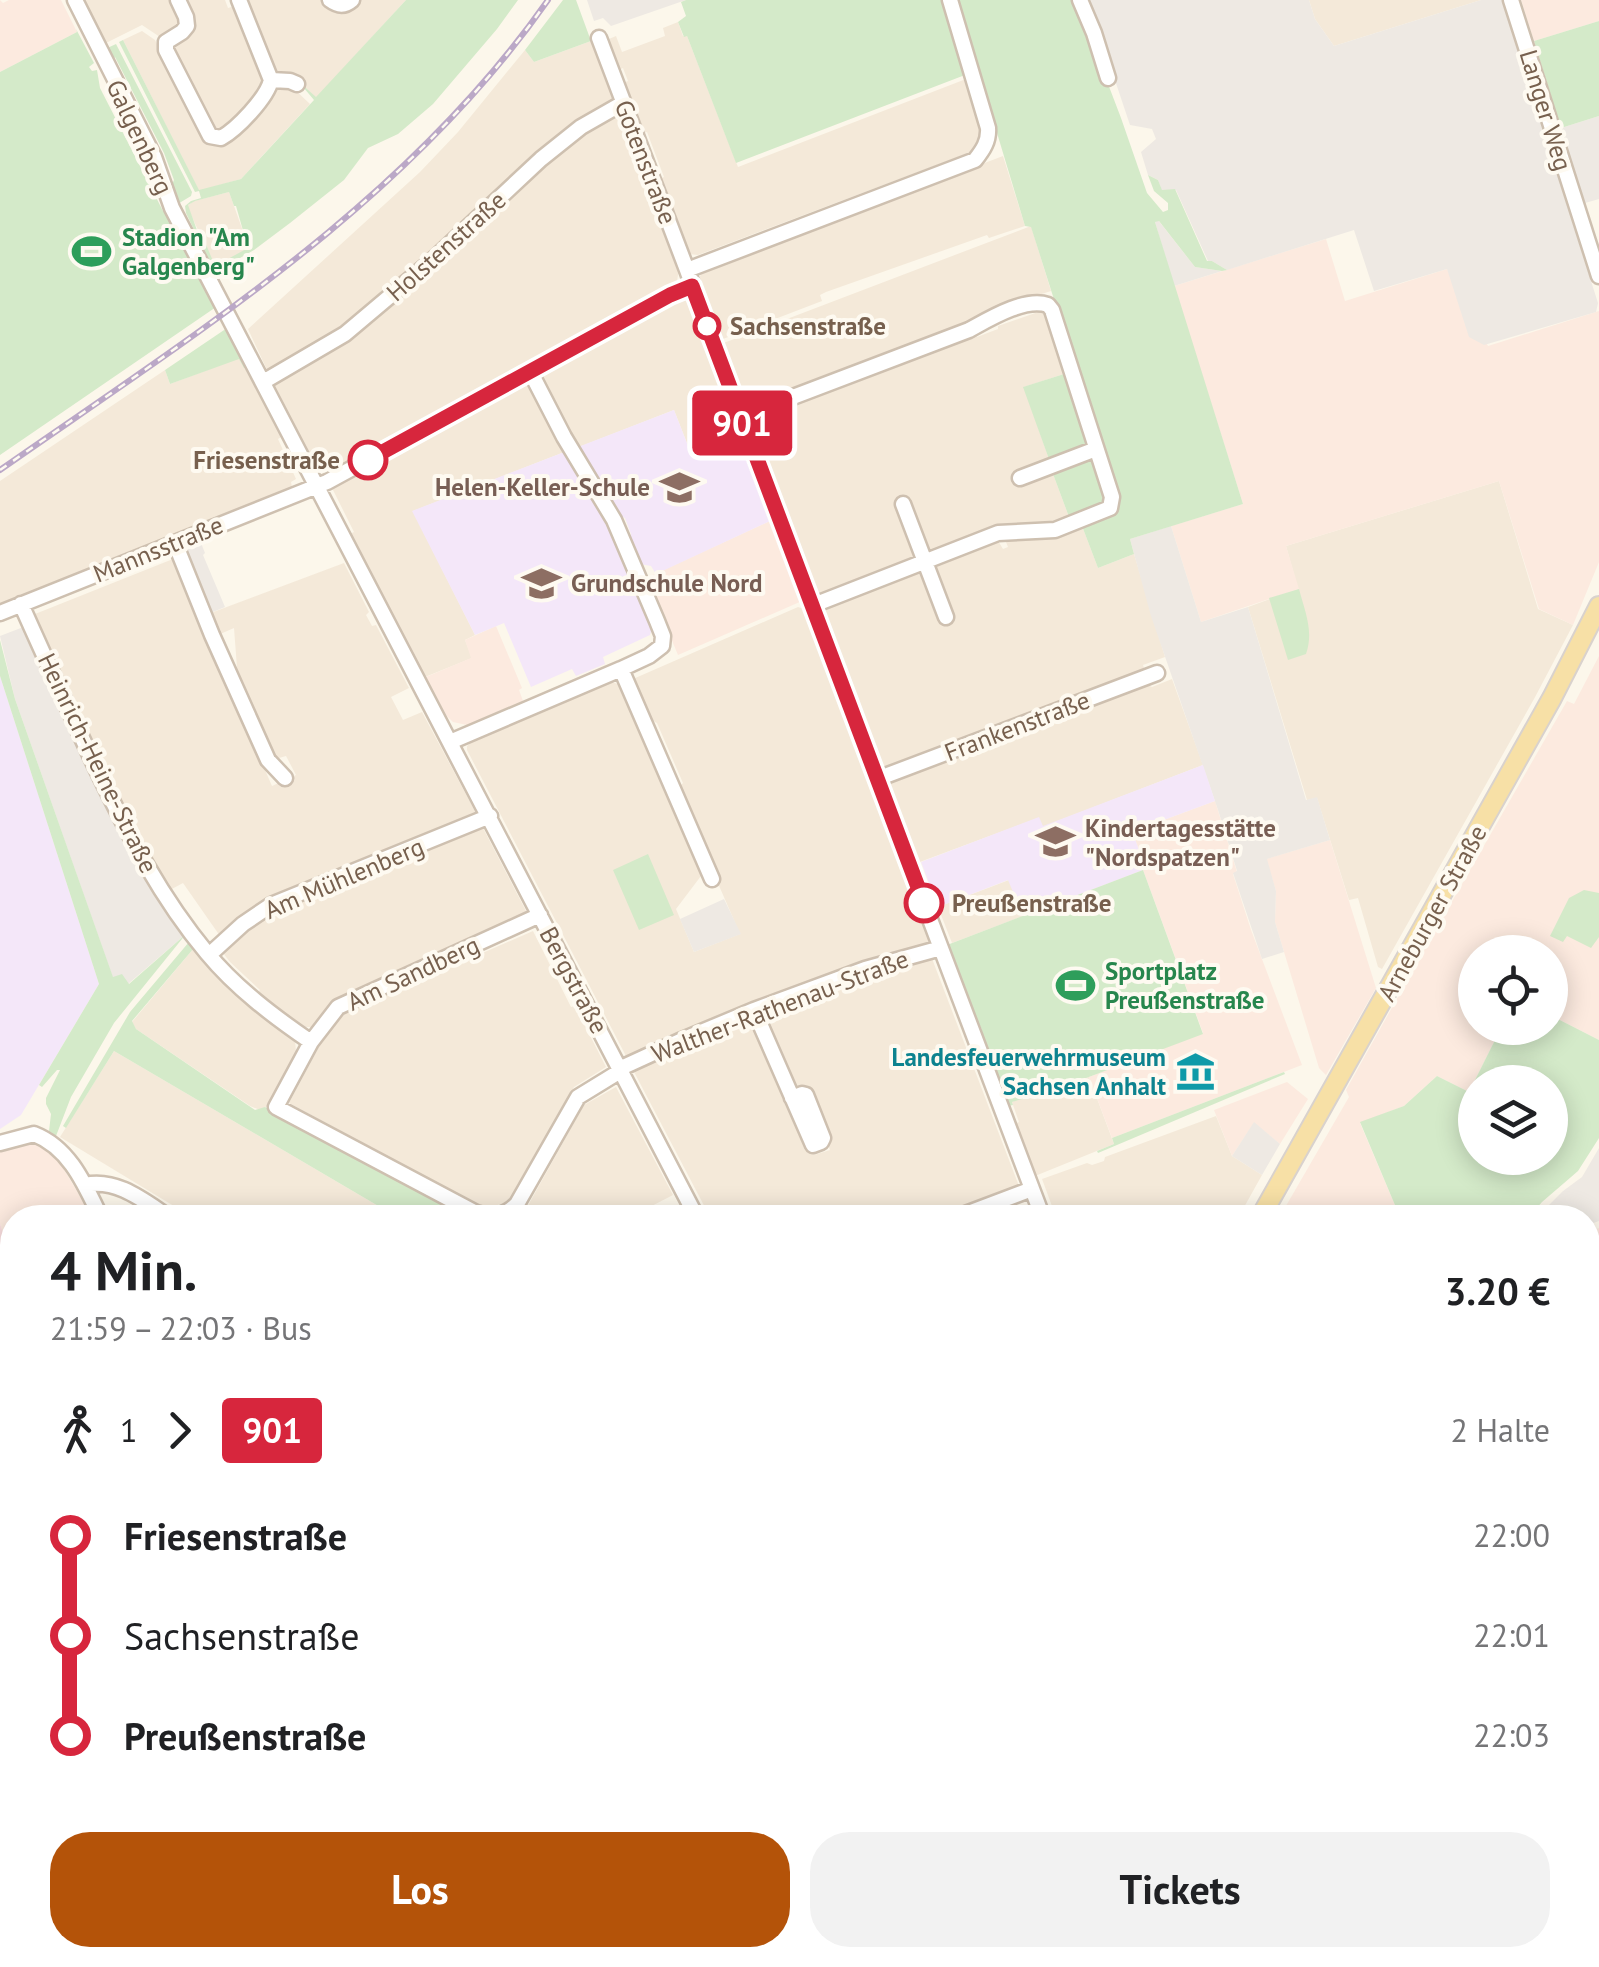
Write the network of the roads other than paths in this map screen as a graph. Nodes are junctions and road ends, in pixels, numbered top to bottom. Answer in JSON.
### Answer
{"nodes":[{"id":1,"x":75,"y":0,"type":"edge"},
{"id":2,"x":178,"y":0,"type":"edge"},
{"id":3,"x":238,"y":0,"type":"edge"},
{"id":4,"x":330,"y":0,"type":"edge"},
{"id":5,"x":352,"y":0,"type":"edge"},
{"id":6,"x":950,"y":0,"type":"edge"},
{"id":7,"x":1080,"y":0,"type":"edge"},
{"id":8,"x":1512,"y":0,"type":"edge"},
{"id":9,"x":600,"y":38,"type":"dead end"},
{"id":10,"x":1108,"y":78,"type":"dead end"},
{"id":11,"x":270,"y":80,"type":"junction"},
{"id":12,"x":297,"y":84,"type":"dead end"},
{"id":13,"x":623,"y":103,"type":"junction"},
{"id":14,"x":1599,"y":276,"type":"edge"},
{"id":15,"x":689,"y":278,"type":"junction"},
{"id":16,"x":530,"y":371,"type":"junction"},
{"id":17,"x":264,"y":382,"type":"junction"},
{"id":18,"x":740,"y":417,"type":"junction"},
{"id":19,"x":1096,"y":449,"type":"junction"},
{"id":20,"x":1020,"y":478,"type":"dead end"},
{"id":21,"x":317,"y":487,"type":"junction"},
{"id":22,"x":903,"y":504,"type":"dead end"},
{"id":23,"x":175,"y":543,"type":"junction"},
{"id":24,"x":925,"y":562,"type":"junction"},
{"id":25,"x":22,"y":604,"type":"junction"},
{"id":26,"x":812,"y":606,"type":"junction"},
{"id":27,"x":1599,"y":606,"type":"edge"},
{"id":28,"x":0,"y":613,"type":"edge"},
{"id":29,"x":946,"y":617,"type":"dead end"},
{"id":30,"x":621,"y":668,"type":"junction"},
{"id":31,"x":1157,"y":673,"type":"dead end"},
{"id":32,"x":450,"y":742,"type":"junction"},
{"id":33,"x":285,"y":778,"type":"dead end"},
{"id":34,"x":877,"y":778,"type":"junction"},
{"id":35,"x":490,"y":816,"type":"junction"},
{"id":36,"x":712,"y":879,"type":"dead end"},
{"id":37,"x":540,"y":915,"type":"junction"},
{"id":38,"x":941,"y":948,"type":"junction"},
{"id":39,"x":208,"y":955,"type":"junction"},
{"id":40,"x":754,"y":1010,"type":"junction"},
{"id":41,"x":311,"y":1042,"type":"junction"},
{"id":42,"x":621,"y":1069,"type":"junction"},
{"id":43,"x":792,"y":1098,"type":"dead end"},
{"id":44,"x":276,"y":1107,"type":"joint"},
{"id":45,"x":0,"y":1143,"type":"edge"},
{"id":46,"x":84,"y":1185,"type":"junction"},
{"id":47,"x":1032,"y":1188,"type":"junction"},
{"id":48,"x":94,"y":1205,"type":"edge"},
{"id":49,"x":150,"y":1205,"type":"edge"},
{"id":50,"x":461,"y":1205,"type":"edge"},
{"id":51,"x":516,"y":1205,"type":"edge"},
{"id":52,"x":691,"y":1205,"type":"edge"},
{"id":53,"x":988,"y":1205,"type":"edge"},
{"id":54,"x":1038,"y":1205,"type":"edge"},
{"id":55,"x":1267,"y":1205,"type":"edge"}],
"edges":[{"from":1,"to":17,"type":"street","name":"Galgenberg"},
{"from":2,"to":11,"type":"street"},
{"from":3,"to":11,"type":"street"},
{"from":4,"to":5,"type":"street"},
{"from":6,"to":15,"type":"street"},
{"from":7,"to":10,"type":"street"},
{"from":8,"to":14,"type":"street","name":"Langer Weg"},
{"from":9,"to":13,"type":"street","name":"Gotenstraße"},
{"from":11,"to":12,"type":"street"},
{"from":13,"to":15,"type":"street","name":"Gotenstraße"},
{"from":13,"to":17,"type":"street","name":"Holstenstraße"},
{"from":15,"to":16,"type":"street"},
{"from":15,"to":18,"type":"street"},
{"from":16,"to":21,"type":"street"},
{"from":16,"to":30,"type":"street"},
{"from":17,"to":21,"type":"street","name":"Galgenberg"},
{"from":18,"to":19,"type":"street"},
{"from":18,"to":26,"type":"street"},
{"from":19,"to":20,"type":"street"},
{"from":19,"to":24,"type":"street"},
{"from":21,"to":23,"type":"street","name":"Mannsstraße"},
{"from":21,"to":32,"type":"street","name":"Bergstraße"},
{"from":22,"to":24,"type":"street"},
{"from":23,"to":25,"type":"street","name":"Mannsstraße"},
{"from":23,"to":33,"type":"street"},
{"from":24,"to":26,"type":"street"},
{"from":24,"to":29,"type":"street"},
{"from":25,"to":28,"type":"street","name":"Mannsstraße"},
{"from":25,"to":39,"type":"street","name":"Heinrich-Heine-Straße"},
{"from":26,"to":34,"type":"street"},
{"from":27,"to":55,"type":"main road","name":"Arneburger Straße"},
{"from":30,"to":32,"type":"street"},
{"from":30,"to":36,"type":"street"},
{"from":31,"to":34,"type":"street","name":"Frankenstraße"},
{"from":32,"to":35,"type":"street","name":"Bergstraße"},
{"from":34,"to":38,"type":"street"},
{"from":35,"to":37,"type":"street","name":"Bergstraße"},
{"from":35,"to":39,"type":"street","name":"Am Mühlenberg"},
{"from":37,"to":41,"type":"street","name":"Am Sandberg"},
{"from":37,"to":42,"type":"street","name":"Bergstraße"},
{"from":38,"to":40,"type":"street","name":"Walther-Rathenau-Straße"},
{"from":38,"to":47,"type":"street"},
{"from":39,"to":41,"type":"street","name":"Heinrich-Heine-Straße"},
{"from":40,"to":42,"type":"street","name":"Walther-Rathenau-Straße"},
{"from":40,"to":43,"type":"street"},
{"from":41,"to":44,"type":"street","name":"Am Sandberg"},
{"from":42,"to":51,"type":"street","name":"Walther-Rathenau-Straße"},
{"from":42,"to":52,"type":"street","name":"Bergstraße"},
{"from":44,"to":50,"type":"street","name":"Walther-Rathenau-Straße"},
{"from":45,"to":46,"type":"street"},
{"from":46,"to":48,"type":"street"},
{"from":46,"to":49,"type":"street"},
{"from":47,"to":53,"type":"street"},
{"from":47,"to":54,"type":"street"}]}
